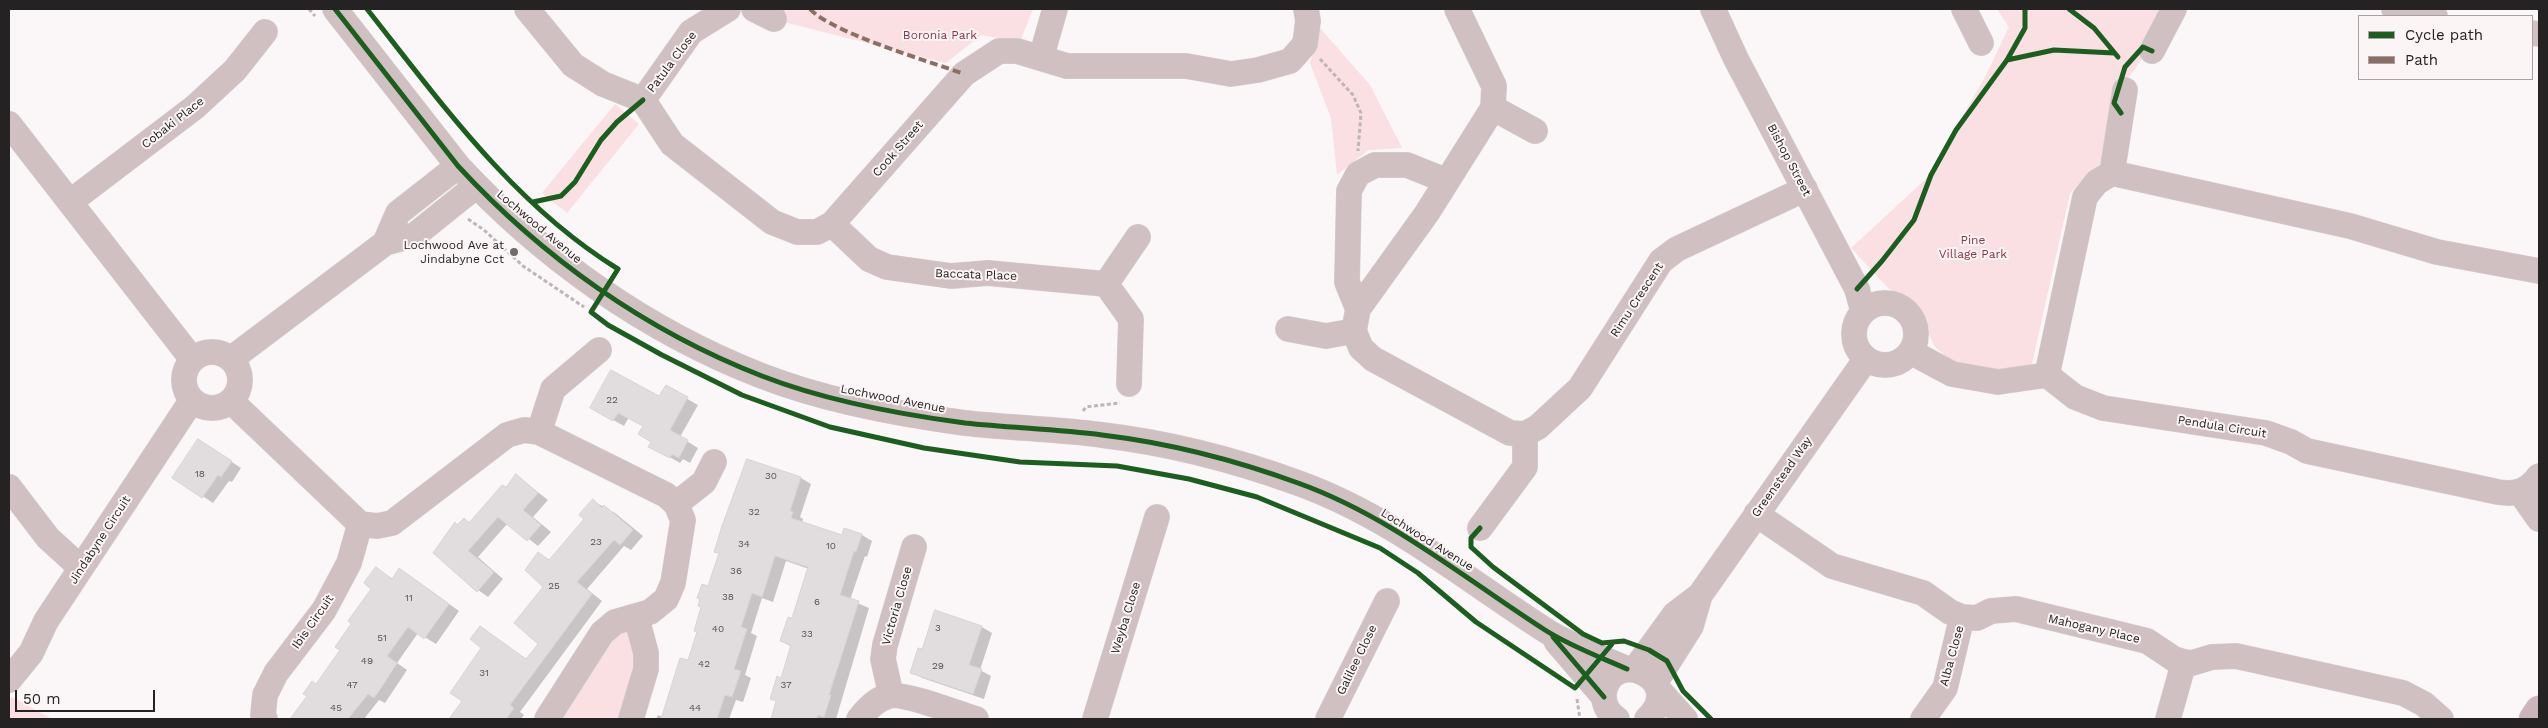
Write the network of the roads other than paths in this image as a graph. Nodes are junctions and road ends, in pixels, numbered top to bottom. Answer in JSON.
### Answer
{"nodes":[{"id":1,"x":335,"y":9,"type":"edge"},
{"id":2,"x":527,"y":9,"type":"edge"},
{"id":3,"x":728,"y":9,"type":"edge"},
{"id":4,"x":1055,"y":9,"type":"edge"},
{"id":5,"x":1306,"y":9,"type":"edge"},
{"id":6,"x":1458,"y":9,"type":"edge"},
{"id":7,"x":1714,"y":9,"type":"edge"},
{"id":8,"x":1964,"y":9,"type":"edge"},
{"id":9,"x":2174,"y":9,"type":"edge"},
{"id":10,"x":2394,"y":9,"type":"edge"},
{"id":11,"x":2429,"y":15,"type":"edge"},
{"id":12,"x":265,"y":32,"type":"dead end"},
{"id":13,"x":1980,"y":43,"type":"dead end"},
{"id":14,"x":2152,"y":51,"type":"dead end"},
{"id":15,"x":1041,"y":58,"type":"junction"},
{"id":16,"x":2125,"y":90,"type":"dead end"},
{"id":17,"x":643,"y":100,"type":"junction"},
{"id":18,"x":1493,"y":108,"type":"junction"},
{"id":19,"x":9,"y":124,"type":"edge"},
{"id":20,"x":1535,"y":131,"type":"dead end"},
{"id":21,"x":458,"y":166,"type":"junction"},
{"id":22,"x":2112,"y":173,"type":"junction"},
{"id":23,"x":1447,"y":181,"type":"junction"},
{"id":24,"x":476,"y":186,"type":"junction"},
{"id":25,"x":1805,"y":189,"type":"junction"},
{"id":26,"x":70,"y":202,"type":"junction"},
{"id":27,"x":832,"y":224,"type":"junction"},
{"id":28,"x":1138,"y":237,"type":"dead end"},
{"id":29,"x":385,"y":243,"type":"junction"},
{"id":30,"x":2539,"y":271,"type":"edge"},
{"id":31,"x":1106,"y":284,"type":"junction"},
{"id":32,"x":1863,"y":311,"type":"junction"},
{"id":33,"x":1356,"y":320,"type":"junction"},
{"id":34,"x":1288,"y":329,"type":"dead end"},
{"id":35,"x":598,"y":350,"type":"dead end"},
{"id":36,"x":1911,"y":352,"type":"junction"},
{"id":37,"x":192,"y":359,"type":"junction"},
{"id":38,"x":231,"y":359,"type":"junction"},
{"id":39,"x":1866,"y":359,"type":"junction"},
{"id":40,"x":2047,"y":375,"type":"junction"},
{"id":41,"x":1129,"y":384,"type":"road end"},
{"id":42,"x":192,"y":400,"type":"junction"},
{"id":43,"x":231,"y":401,"type":"junction"},
{"id":44,"x":539,"y":432,"type":"junction"},
{"id":45,"x":1525,"y":434,"type":"junction"},
{"id":46,"x":714,"y":462,"type":"dead end"},
{"id":47,"x":2539,"y":476,"type":"edge"},
{"id":48,"x":9,"y":487,"type":"edge"},
{"id":49,"x":2520,"y":492,"type":"junction"},
{"id":50,"x":676,"y":504,"type":"junction"},
{"id":51,"x":1756,"y":514,"type":"junction"},
{"id":52,"x":1157,"y":517,"type":"dead end"},
{"id":53,"x":2539,"y":520,"type":"edge"},
{"id":54,"x":360,"y":524,"type":"junction"},
{"id":55,"x":1480,"y":528,"type":"dead end"},
{"id":56,"x":914,"y":547,"type":"dead end"},
{"id":57,"x":81,"y":568,"type":"junction"},
{"id":58,"x":1387,"y":601,"type":"dead end"},
{"id":59,"x":636,"y":616,"type":"junction"},
{"id":60,"x":1962,"y":617,"type":"junction"},
{"id":61,"x":1548,"y":632,"type":"junction"},
{"id":62,"x":2184,"y":662,"type":"junction"},
{"id":63,"x":1644,"y":678,"type":"junction"},
{"id":64,"x":9,"y":680,"type":"edge"},
{"id":65,"x":891,"y":695,"type":"junction"},
{"id":66,"x":2539,"y":710,"type":"edge"},
{"id":67,"x":1606,"y":711,"type":"edge"},
{"id":68,"x":262,"y":718,"type":"edge"},
{"id":69,"x":547,"y":719,"type":"edge"},
{"id":70,"x":631,"y":719,"type":"edge"},
{"id":71,"x":859,"y":719,"type":"edge"},
{"id":72,"x":976,"y":719,"type":"edge"},
{"id":73,"x":1095,"y":719,"type":"edge"},
{"id":74,"x":1328,"y":719,"type":"edge"},
{"id":75,"x":1647,"y":719,"type":"edge"},
{"id":76,"x":1685,"y":719,"type":"edge"},
{"id":77,"x":1924,"y":719,"type":"edge"},
{"id":78,"x":2168,"y":719,"type":"edge"},
{"id":79,"x":2441,"y":719,"type":"edge"},
{"id":80,"x":2533,"y":719,"type":"edge"}],
"edges":[{"from":1,"to":21,"type":"street","name":"Lochwood Avenue"},
{"from":2,"to":17,"type":"street"},
{"from":3,"to":17,"type":"street","name":"Patula Close"},
{"from":4,"to":15,"type":"street"},
{"from":5,"to":15,"type":"street","name":"Cook Street"},
{"from":6,"to":18,"type":"street"},
{"from":7,"to":25,"type":"street","name":"Bishop Street"},
{"from":8,"to":13,"type":"street"},
{"from":9,"to":14,"type":"street"},
{"from":10,"to":11,"type":"street"},
{"from":12,"to":26,"type":"street","name":"Cobaki Place"},
{"from":15,"to":27,"type":"street","name":"Cook Street"},
{"from":16,"to":22,"type":"street"},
{"from":17,"to":27,"type":"street","name":"Cook Street"},
{"from":18,"to":20,"type":"street"},
{"from":18,"to":23,"type":"street"},
{"from":19,"to":26,"type":"street"},
{"from":21,"to":24,"type":"street","name":"Lochwood Avenue"},
{"from":21,"to":29,"type":"street"},
{"from":22,"to":30,"type":"street"},
{"from":22,"to":40,"type":"street"},
{"from":23,"to":33,"type":"street"},
{"from":23,"to":33,"type":"street"},
{"from":24,"to":29,"type":"street"},
{"from":24,"to":61,"type":"street","name":"Lochwood Avenue"},
{"from":25,"to":32,"type":"street","name":"Bishop Street"},
{"from":25,"to":45,"type":"street","name":"Rimu Crescent"},
{"from":26,"to":37,"type":"street"},
{"from":27,"to":31,"type":"street","name":"Baccata Place"},
{"from":28,"to":31,"type":"street"},
{"from":29,"to":38,"type":"street"},
{"from":31,"to":41,"type":"street"},
{"from":32,"to":36,"type":"street"},
{"from":32,"to":39,"type":"street"},
{"from":33,"to":34,"type":"street"},
{"from":33,"to":45,"type":"street"},
{"from":35,"to":44,"type":"street"},
{"from":36,"to":39,"type":"street"},
{"from":36,"to":40,"type":"street"},
{"from":37,"to":38,"type":"street"},
{"from":37,"to":42,"type":"street"},
{"from":38,"to":43,"type":"street"},
{"from":39,"to":51,"type":"street","name":"Greenstead Way"},
{"from":40,"to":49,"type":"street","name":"Pendula Circuit"},
{"from":42,"to":43,"type":"street"},
{"from":42,"to":57,"type":"street","name":"Jindabyne Circuit"},
{"from":43,"to":54,"type":"street"},
{"from":44,"to":50,"type":"street"},
{"from":44,"to":54,"type":"street"},
{"from":45,"to":55,"type":"street"},
{"from":46,"to":50,"type":"street"},
{"from":47,"to":49,"type":"street"},
{"from":48,"to":57,"type":"street"},
{"from":49,"to":53,"type":"street"},
{"from":50,"to":59,"type":"street"},
{"from":51,"to":60,"type":"street"},
{"from":51,"to":63,"type":"street","name":"Greenstead Way"},
{"from":52,"to":73,"type":"street","name":"Weyba Close"},
{"from":54,"to":68,"type":"street","name":"Ibis Circuit"},
{"from":56,"to":65,"type":"street","name":"Victoria Close"},
{"from":57,"to":64,"type":"street","name":"Jindabyne Circuit"},
{"from":58,"to":74,"type":"street","name":"Galilee Close"},
{"from":59,"to":69,"type":"street"},
{"from":59,"to":70,"type":"street"},
{"from":60,"to":62,"type":"street","name":"Mahogany Place"},
{"from":60,"to":77,"type":"street","name":"Alba Close"},
{"from":61,"to":63,"type":"street","name":"Lochwood Avenue"},
{"from":61,"to":67,"type":"street","name":"Lochwood Avenue"},
{"from":62,"to":78,"type":"street"},
{"from":62,"to":79,"type":"street"},
{"from":63,"to":67,"type":"street","name":"Lochwood Avenue"},
{"from":63,"to":75,"type":"street"},
{"from":63,"to":76,"type":"street","name":"Lochwood Avenue"},
{"from":65,"to":71,"type":"street"},
{"from":65,"to":72,"type":"street"},
{"from":66,"to":80,"type":"main road"}]}
